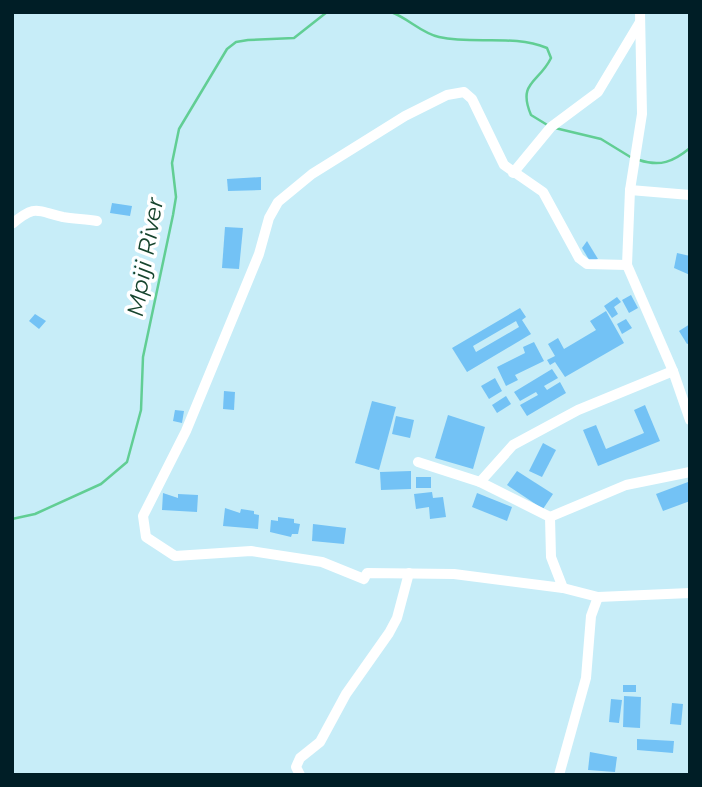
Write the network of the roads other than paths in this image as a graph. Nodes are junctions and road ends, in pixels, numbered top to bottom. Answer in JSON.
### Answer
{"nodes":[{"id":1,"x":640,"y":17,"type":"edge"},
{"id":2,"x":513,"y":173,"type":"junction"},
{"id":3,"x":630,"y":190,"type":"junction"},
{"id":4,"x":690,"y":195,"type":"edge"},
{"id":5,"x":97,"y":221,"type":"dead end"},
{"id":6,"x":12,"y":224,"type":"edge"},
{"id":7,"x":627,"y":265,"type":"junction"},
{"id":8,"x":673,"y":371,"type":"junction"},
{"id":9,"x":689,"y":414,"type":"edge"},
{"id":10,"x":418,"y":462,"type":"dead end"},
{"id":11,"x":690,"y":472,"type":"edge"},
{"id":12,"x":480,"y":482,"type":"junction"},
{"id":13,"x":550,"y":517,"type":"junction"},
{"id":14,"x":409,"y":573,"type":"junction"},
{"id":15,"x":563,"y":589,"type":"junction"},
{"id":16,"x":690,"y":593,"type":"edge"},
{"id":17,"x":598,"y":597,"type":"junction"},
{"id":18,"x":300,"y":775,"type":"edge"},
{"id":19,"x":559,"y":775,"type":"edge"}],
"edges":[{"from":1,"to":2,"type":"street"},
{"from":1,"to":3,"type":"street"},
{"from":2,"to":7,"type":"street"},
{"from":2,"to":14,"type":"street"},
{"from":3,"to":4,"type":"street"},
{"from":3,"to":7,"type":"street"},
{"from":5,"to":6,"type":"street"},
{"from":7,"to":8,"type":"street"},
{"from":8,"to":9,"type":"street"},
{"from":8,"to":12,"type":"street"},
{"from":10,"to":12,"type":"street"},
{"from":11,"to":13,"type":"street"},
{"from":12,"to":13,"type":"street"},
{"from":13,"to":15,"type":"street"},
{"from":14,"to":15,"type":"street"},
{"from":14,"to":18,"type":"street"},
{"from":15,"to":17,"type":"street"},
{"from":16,"to":17,"type":"street"},
{"from":17,"to":19,"type":"street"}]}
